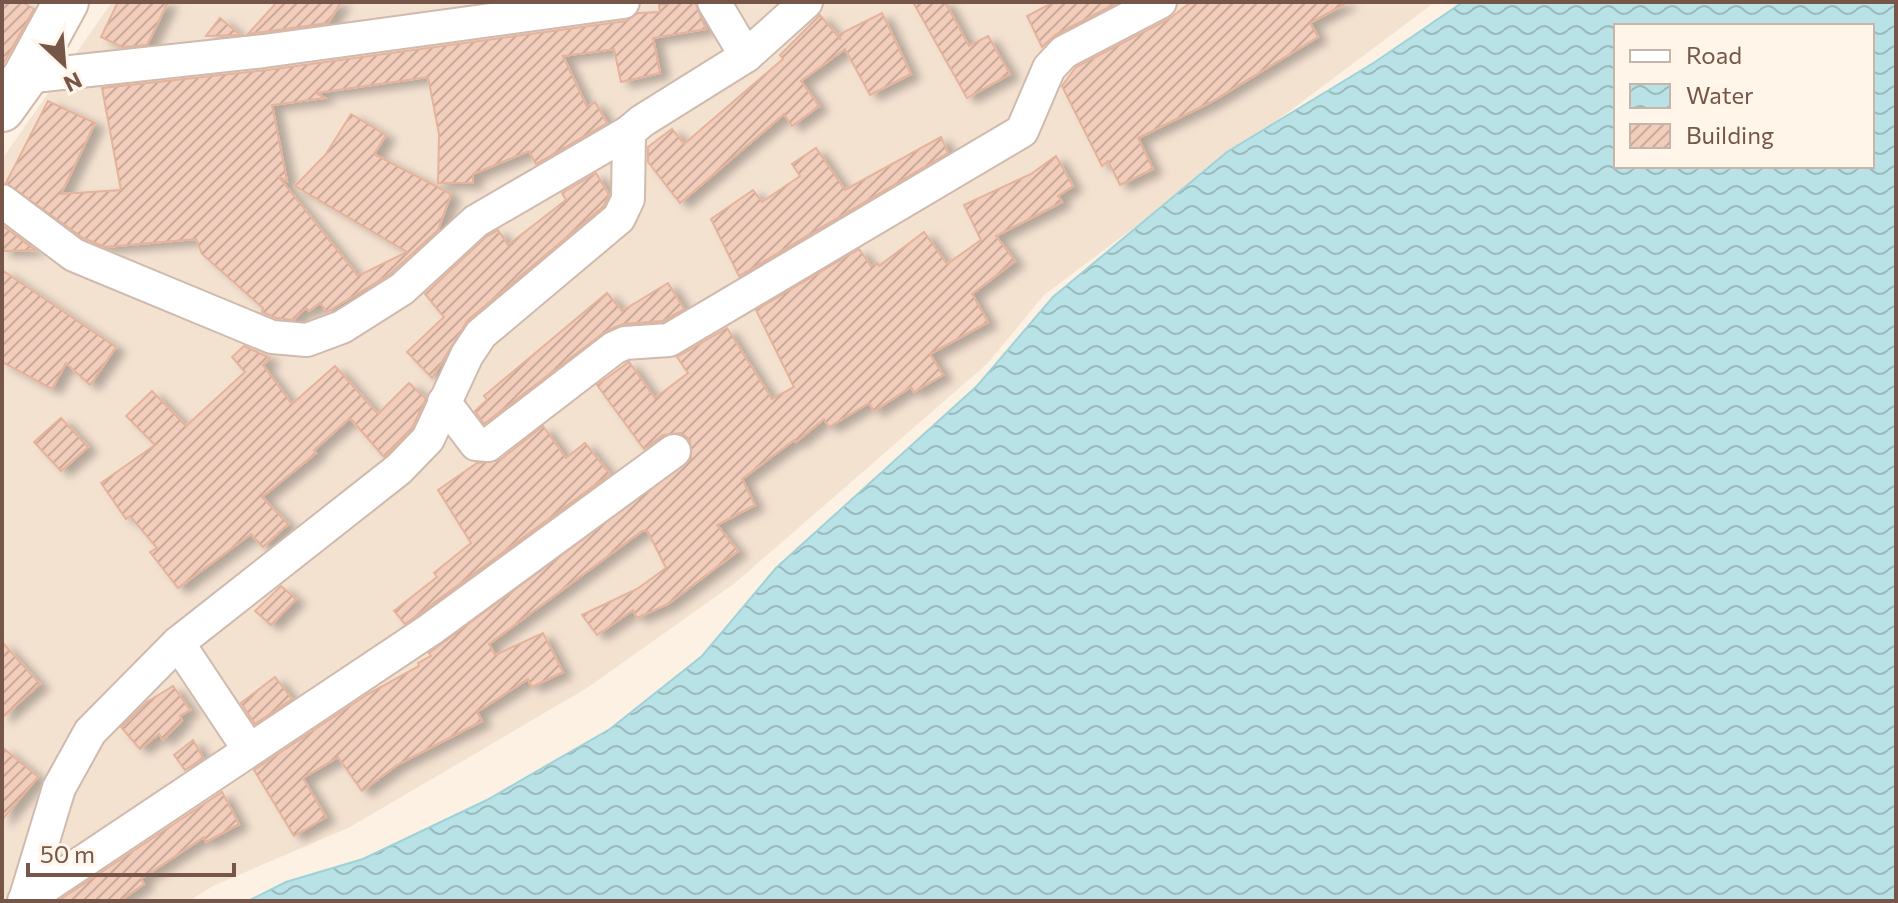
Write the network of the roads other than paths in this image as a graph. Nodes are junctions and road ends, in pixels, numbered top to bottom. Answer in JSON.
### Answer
{"nodes":[{"id":1,"x":66,"y":2,"type":"edge"},
{"id":2,"x":623,"y":2,"type":"edge"},
{"id":3,"x":714,"y":2,"type":"edge"},
{"id":4,"x":806,"y":2,"type":"edge"},
{"id":5,"x":1160,"y":2,"type":"edge"},
{"id":6,"x":746,"y":56,"type":"junction"},
{"id":7,"x":14,"y":93,"type":"edge"},
{"id":8,"x":629,"y":132,"type":"junction"},
{"id":9,"x":2,"y":201,"type":"edge"},
{"id":10,"x":444,"y":402,"type":"junction"},
{"id":11,"x":674,"y":451,"type":"dead end"},
{"id":12,"x":178,"y":643,"type":"junction"},
{"id":13,"x":248,"y":748,"type":"junction"},
{"id":14,"x":24,"y":900,"type":"edge"}],
"edges":[{"from":1,"to":7,"type":"street"},
{"from":2,"to":7,"type":"street"},
{"from":3,"to":6,"type":"street"},
{"from":4,"to":6,"type":"street"},
{"from":5,"to":10,"type":"street"},
{"from":6,"to":8,"type":"street"},
{"from":8,"to":9,"type":"street"},
{"from":8,"to":10,"type":"street"},
{"from":10,"to":12,"type":"street"},
{"from":11,"to":13,"type":"street"},
{"from":12,"to":13,"type":"street"},
{"from":12,"to":14,"type":"street"},
{"from":13,"to":14,"type":"street"}]}
